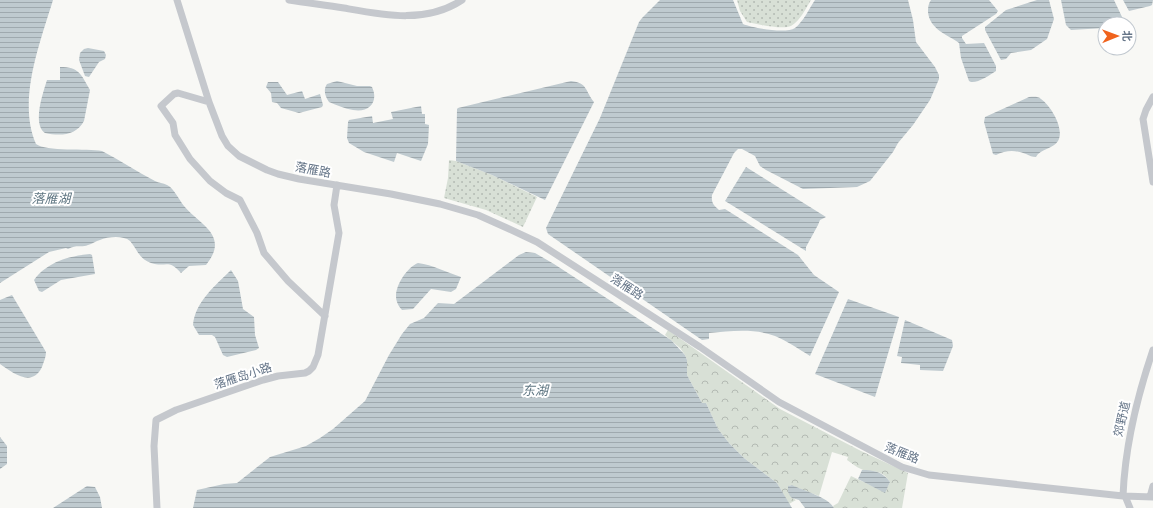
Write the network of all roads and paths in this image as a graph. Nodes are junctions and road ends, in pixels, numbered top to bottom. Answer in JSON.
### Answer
{"nodes":[{"id":1,"x":177,"y":0,"type":"edge"},
{"id":2,"x":289,"y":0,"type":"edge"},
{"id":3,"x":462,"y":0,"type":"edge"},
{"id":4,"x":1153,"y":97,"type":"edge"},
{"id":5,"x":209,"y":102,"type":"junction"},
{"id":6,"x":1153,"y":182,"type":"edge"},
{"id":7,"x":337,"y":185,"type":"junction"},
{"id":8,"x":325,"y":316,"type":"junction"},
{"id":9,"x":1153,"y":350,"type":"edge"},
{"id":10,"x":1153,"y":486,"type":"edge"},
{"id":11,"x":1124,"y":496,"type":"junction"},
{"id":12,"x":1152,"y":497,"type":"edge"},
{"id":13,"x":156,"y":508,"type":"edge"},
{"id":14,"x":1130,"y":508,"type":"edge"}],
"edges":[{"from":1,"to":5,"type":"street","name":"落雁路"},
{"from":2,"to":3,"type":"street"},
{"from":4,"to":6,"type":"street"},
{"from":5,"to":7,"type":"street","name":"落雁路"},
{"from":5,"to":8,"type":"street"},
{"from":7,"to":8,"type":"street","name":"落雁岛小路"},
{"from":7,"to":11,"type":"street","name":"落雁路"},
{"from":8,"to":13,"type":"street","name":"落雁岛小路"},
{"from":9,"to":11,"type":"street","name":"郊野道"},
{"from":10,"to":12,"type":"street"},
{"from":11,"to":12,"type":"street","name":"落雁路"},
{"from":11,"to":14,"type":"street","name":"郊野道"}]}
